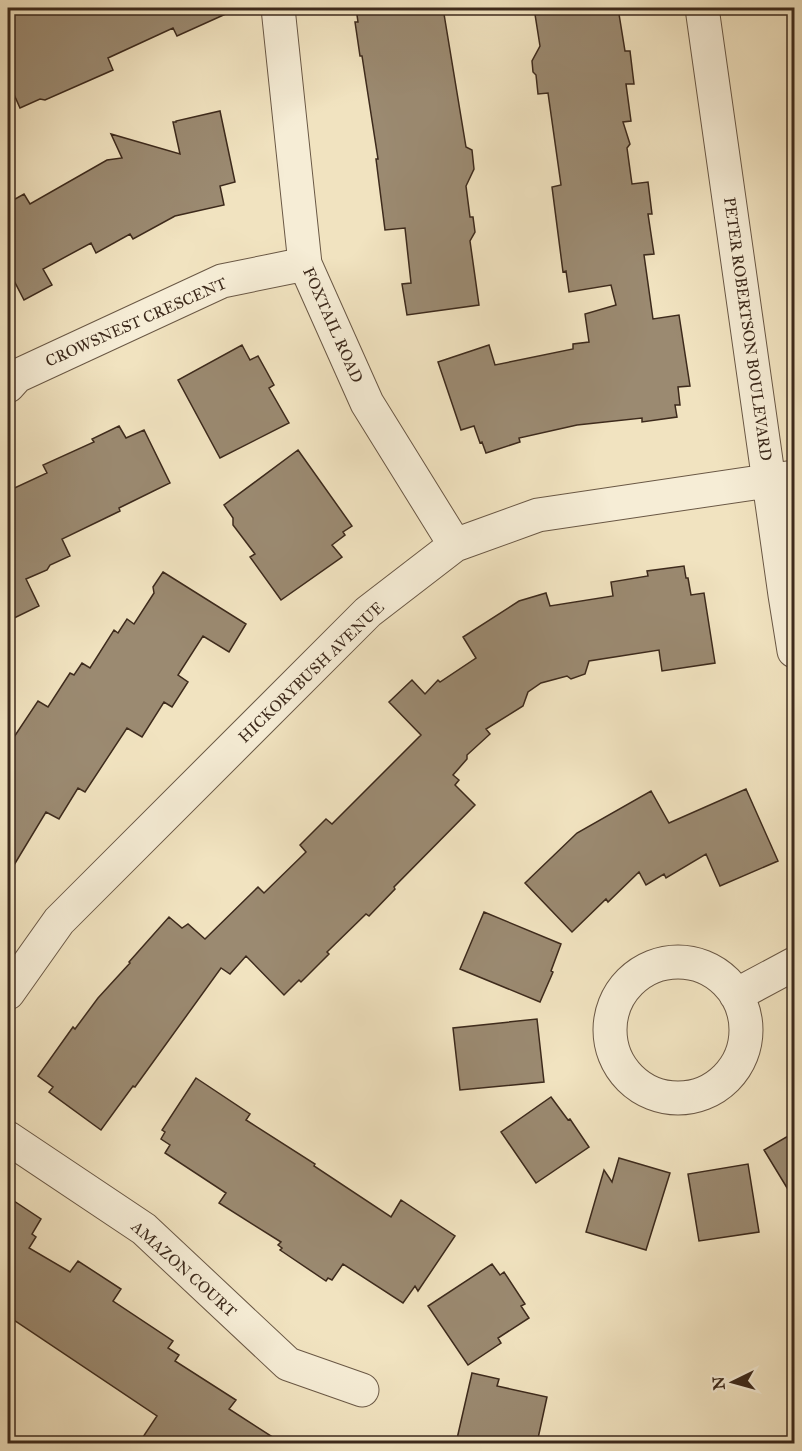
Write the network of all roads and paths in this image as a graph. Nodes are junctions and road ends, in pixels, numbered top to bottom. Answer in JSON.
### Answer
{"nodes":[{"id":1,"x":278,"y":8,"type":"edge"},
{"id":2,"x":702,"y":8,"type":"edge"},
{"id":3,"x":305,"y":264,"type":"junction"},
{"id":4,"x":8,"y":386,"type":"edge"},
{"id":5,"x":782,"y":479,"type":"edge"},
{"id":6,"x":455,"y":545,"type":"junction"},
{"id":7,"x":795,"y":651,"type":"edge"},
{"id":8,"x":795,"y":964,"type":"edge"},
{"id":9,"x":8,"y":993,"type":"edge"},
{"id":10,"x":736,"y":994,"type":"junction"},
{"id":11,"x":8,"y":1138,"type":"edge"},
{"id":12,"x":362,"y":1390,"type":"dead end"}],
"edges":[{"from":1,"to":3,"type":"street","name":"FOXTAIL ROAD"},
{"from":2,"to":5,"type":"street","name":"PETER ROBERTSON BOULEVARD"},
{"from":3,"to":4,"type":"street","name":"CROWSNEST CRESCENT"},
{"from":3,"to":6,"type":"street","name":"FOXTAIL ROAD"},
{"from":5,"to":6,"type":"street","name":"HICKORYBUSH AVENUE"},
{"from":5,"to":7,"type":"street","name":"PETER ROBERTSON BOULEVARD"},
{"from":6,"to":9,"type":"street","name":"HICKORYBUSH AVENUE"},
{"from":8,"to":10,"type":"street"},
{"from":10,"to":10,"type":"street"},
{"from":11,"to":12,"type":"street","name":"AMAZON COURT"}]}
